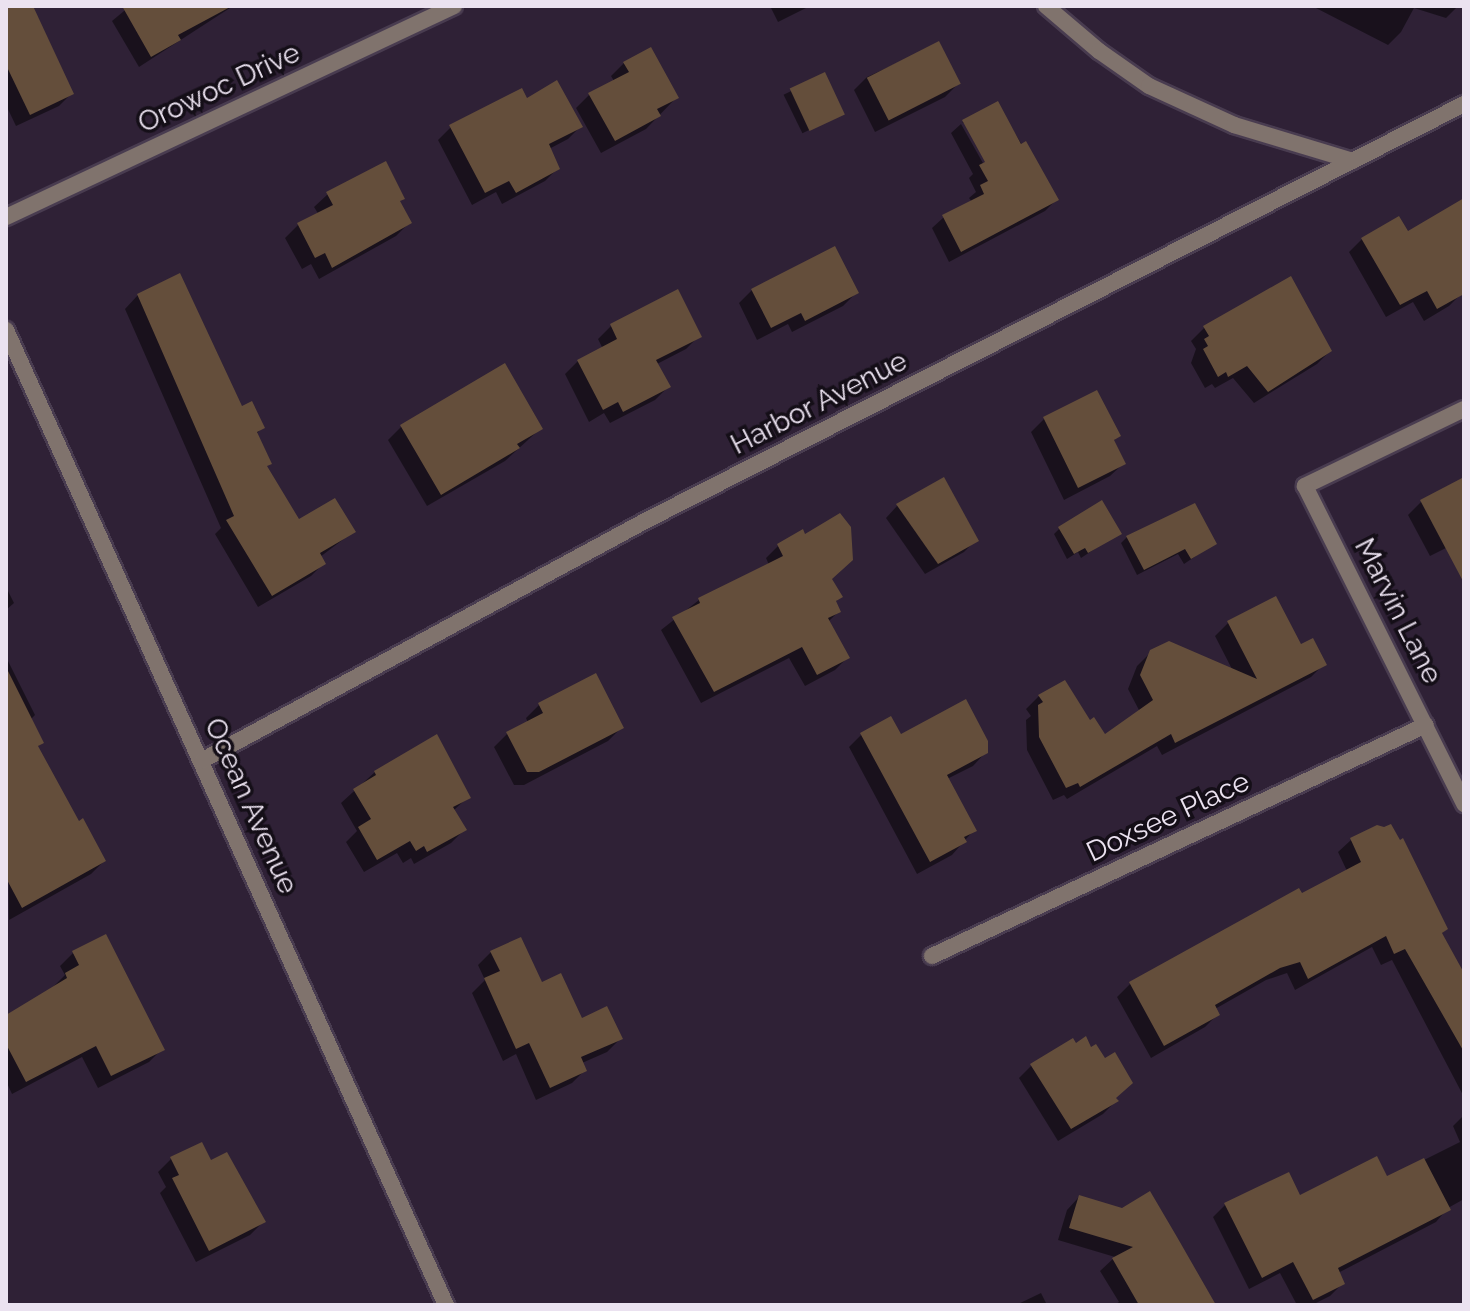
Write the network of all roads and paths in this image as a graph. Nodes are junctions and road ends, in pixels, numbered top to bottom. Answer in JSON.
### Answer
{"nodes":[{"id":1,"x":454,"y":6,"type":"edge"},
{"id":2,"x":1046,"y":6,"type":"edge"},
{"id":3,"x":1464,"y":104,"type":"edge"},
{"id":4,"x":1353,"y":161,"type":"junction"},
{"id":5,"x":6,"y":217,"type":"edge"},
{"id":6,"x":6,"y":330,"type":"edge"},
{"id":7,"x":1464,"y":409,"type":"edge"},
{"id":8,"x":1426,"y":725,"type":"junction"},
{"id":9,"x":203,"y":760,"type":"junction"},
{"id":10,"x":1464,"y":804,"type":"edge"},
{"id":11,"x":932,"y":956,"type":"dead end"},
{"id":12,"x":446,"y":1305,"type":"edge"}],
"edges":[{"from":1,"to":5,"type":"street","name":"Orowoc Drive"},
{"from":2,"to":4,"type":"street"},
{"from":3,"to":4,"type":"street","name":"Harbor Avenue"},
{"from":4,"to":9,"type":"street","name":"Harbor Avenue"},
{"from":6,"to":9,"type":"street","name":"Ocean Avenue"},
{"from":7,"to":8,"type":"street","name":"Marvin Lane"},
{"from":8,"to":10,"type":"street","name":"Marvin Lane"},
{"from":8,"to":11,"type":"street","name":"Doxsee Place"},
{"from":9,"to":12,"type":"street","name":"Ocean Avenue"}]}
